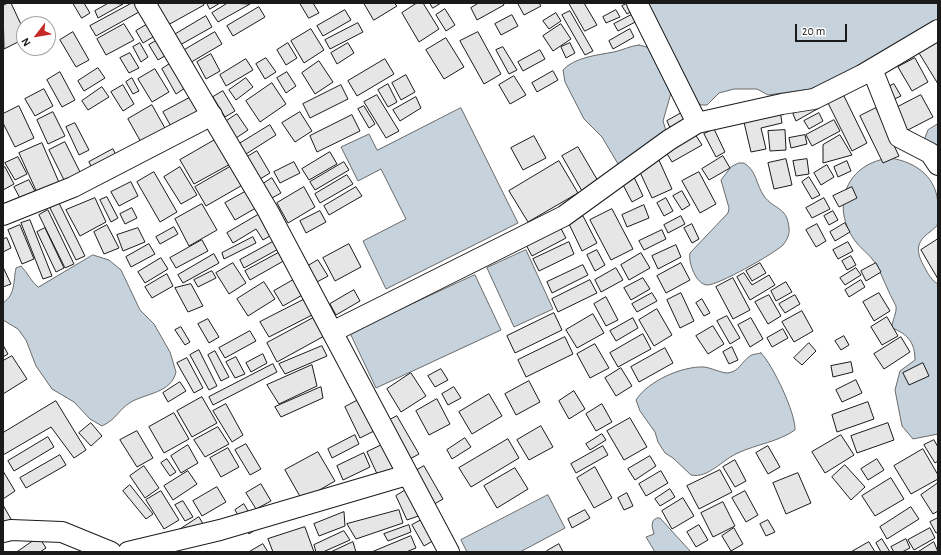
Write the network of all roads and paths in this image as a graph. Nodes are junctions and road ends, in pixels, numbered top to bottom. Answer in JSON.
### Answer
{"nodes":[{"id":1,"x":145,"y":3,"type":"edge"},
{"id":2,"x":637,"y":3,"type":"edge"},
{"id":3,"x":938,"y":30,"type":"edge"},
{"id":4,"x":872,"y":69,"type":"junction"},
{"id":5,"x":212,"y":115,"type":"junction"},
{"id":6,"x":697,"y":123,"type":"junction"},
{"id":7,"x":938,"y":164,"type":"edge"},
{"id":8,"x":3,"y":215,"type":"edge"},
{"id":9,"x":332,"y":332,"type":"junction"},
{"id":10,"x":407,"y":475,"type":"junction"},
{"id":11,"x":3,"y":532,"type":"edge"},
{"id":12,"x":111,"y":552,"type":"edge"},
{"id":13,"x":128,"y":552,"type":"edge"},
{"id":14,"x":449,"y":552,"type":"edge"}],
"edges":[{"from":1,"to":5,"type":"street"},
{"from":2,"to":6,"type":"street"},
{"from":3,"to":4,"type":"street"},
{"from":4,"to":6,"type":"street"},
{"from":4,"to":7,"type":"street"},
{"from":5,"to":8,"type":"street"},
{"from":5,"to":9,"type":"street"},
{"from":6,"to":9,"type":"street"},
{"from":9,"to":10,"type":"street"},
{"from":10,"to":13,"type":"street"},
{"from":10,"to":14,"type":"street"},
{"from":11,"to":12,"type":"street"}]}
